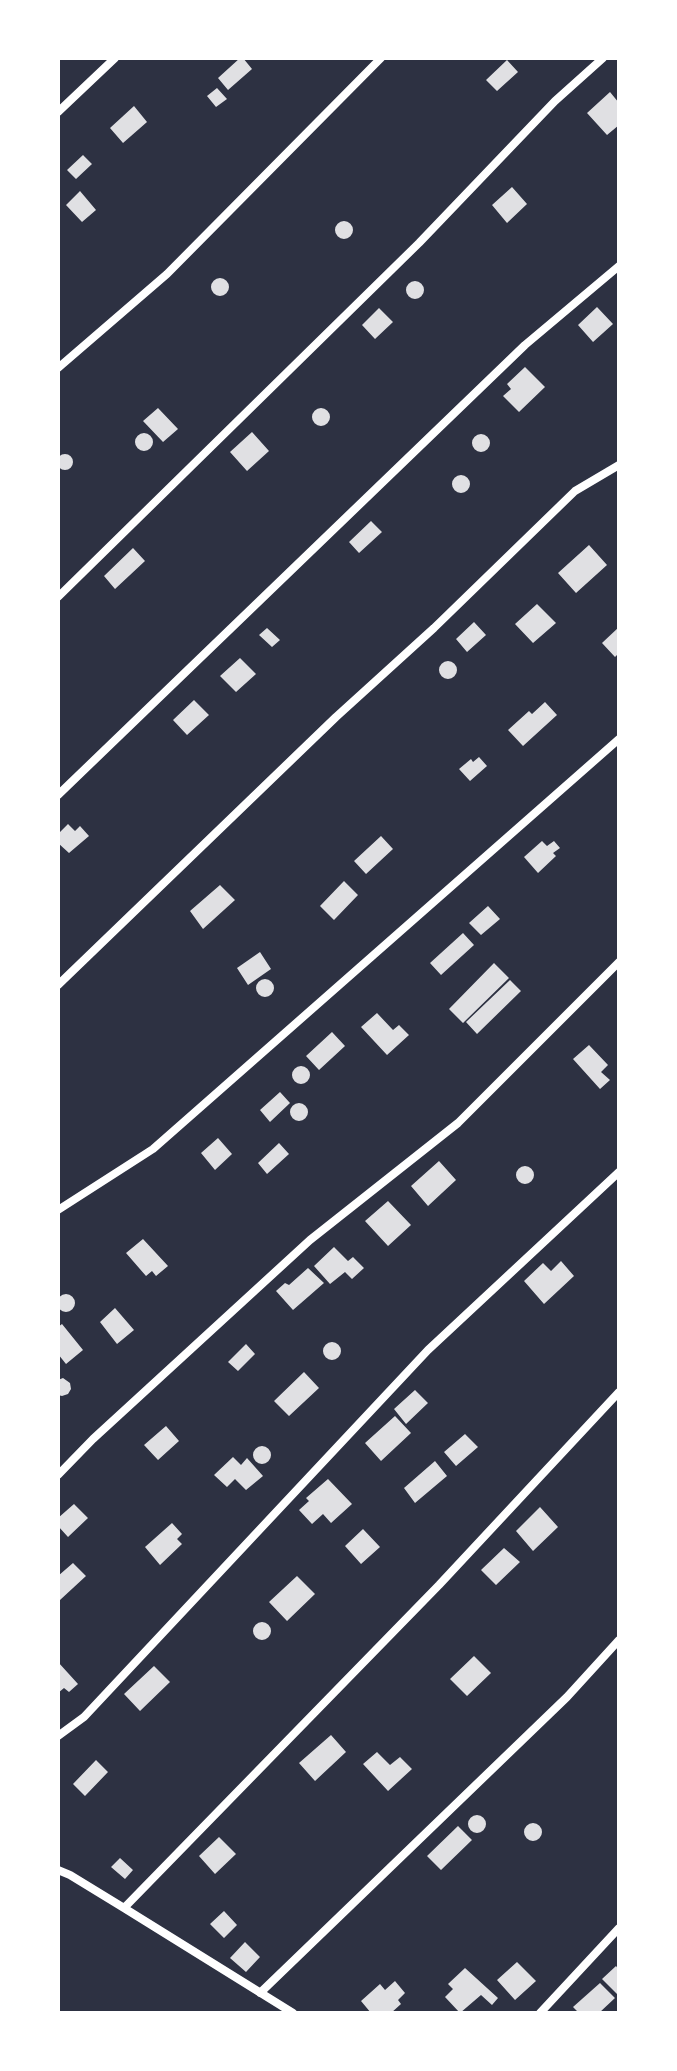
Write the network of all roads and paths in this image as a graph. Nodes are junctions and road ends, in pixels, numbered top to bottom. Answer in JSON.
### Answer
{"nodes":[{"id":1,"x":115,"y":58,"type":"edge"},
{"id":2,"x":381,"y":58,"type":"edge"},
{"id":3,"x":603,"y":58,"type":"edge"},
{"id":4,"x":58,"y":112,"type":"edge"},
{"id":5,"x":619,"y":266,"type":"edge"},
{"id":6,"x":58,"y":368,"type":"edge"},
{"id":7,"x":619,"y":465,"type":"edge"},
{"id":8,"x":58,"y":597,"type":"edge"},
{"id":9,"x":619,"y":739,"type":"edge"},
{"id":10,"x":58,"y":795,"type":"edge"},
{"id":11,"x":619,"y":962,"type":"edge"},
{"id":12,"x":58,"y":985,"type":"edge"},
{"id":13,"x":619,"y":1172,"type":"edge"},
{"id":14,"x":58,"y":1210,"type":"edge"},
{"id":15,"x":619,"y":1392,"type":"edge"},
{"id":16,"x":58,"y":1475,"type":"edge"},
{"id":17,"x":619,"y":1640,"type":"edge"},
{"id":18,"x":58,"y":1736,"type":"edge"},
{"id":19,"x":58,"y":1870,"type":"edge"},
{"id":20,"x":124,"y":1908,"type":"junction"},
{"id":21,"x":619,"y":1928,"type":"edge"},
{"id":22,"x":260,"y":1993,"type":"junction"},
{"id":23,"x":293,"y":2013,"type":"edge"},
{"id":24,"x":540,"y":2013,"type":"edge"}],
"edges":[{"from":1,"to":4,"type":"street"},
{"from":2,"to":6,"type":"street"},
{"from":3,"to":8,"type":"street"},
{"from":5,"to":10,"type":"street"},
{"from":7,"to":12,"type":"street"},
{"from":9,"to":14,"type":"street"},
{"from":11,"to":16,"type":"street"},
{"from":13,"to":18,"type":"street"},
{"from":15,"to":20,"type":"street"},
{"from":17,"to":22,"type":"street"},
{"from":19,"to":20,"type":"street"},
{"from":20,"to":22,"type":"street"},
{"from":21,"to":24,"type":"street"},
{"from":22,"to":23,"type":"street"}]}
